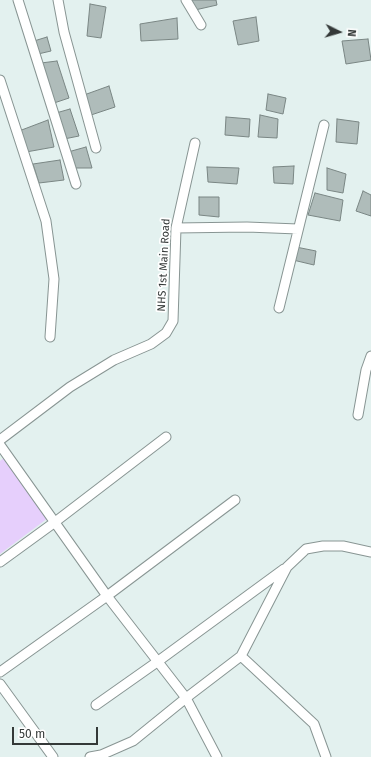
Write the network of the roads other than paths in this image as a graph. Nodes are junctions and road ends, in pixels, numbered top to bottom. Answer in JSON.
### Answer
{"nodes":[{"id":1,"x":18,"y":0,"type":"edge"},
{"id":2,"x":58,"y":0,"type":"edge"},
{"id":3,"x":186,"y":0,"type":"edge"},
{"id":4,"x":201,"y":25,"type":"dead end"},
{"id":5,"x":0,"y":80,"type":"edge"},
{"id":6,"x":324,"y":125,"type":"dead end"},
{"id":7,"x":195,"y":143,"type":"dead end"},
{"id":8,"x":96,"y":148,"type":"dead end"},
{"id":9,"x":76,"y":184,"type":"dead end"},
{"id":10,"x":176,"y":228,"type":"junction"},
{"id":11,"x":298,"y":229,"type":"junction"},
{"id":12,"x":279,"y":308,"type":"dead end"},
{"id":13,"x":50,"y":337,"type":"dead end"},
{"id":14,"x":371,"y":356,"type":"edge"},
{"id":15,"x":358,"y":415,"type":"dead end"},
{"id":16,"x":166,"y":437,"type":"dead end"},
{"id":17,"x":0,"y":440,"type":"edge"},
{"id":18,"x":0,"y":445,"type":"edge"},
{"id":19,"x":235,"y":500,"type":"dead end"},
{"id":20,"x":55,"y":522,"type":"junction"},
{"id":21,"x":371,"y":552,"type":"edge"},
{"id":22,"x":0,"y":562,"type":"edge"},
{"id":23,"x":287,"y":567,"type":"junction"},
{"id":24,"x":108,"y":596,"type":"junction"},
{"id":25,"x":241,"y":656,"type":"junction"},
{"id":26,"x":157,"y":662,"type":"junction"},
{"id":27,"x":0,"y":672,"type":"edge"},
{"id":28,"x":0,"y":684,"type":"edge"},
{"id":29,"x":186,"y":698,"type":"junction"},
{"id":30,"x":96,"y":705,"type":"dead end"},
{"id":31,"x":53,"y":757,"type":"edge"},
{"id":32,"x":90,"y":757,"type":"edge"},
{"id":33,"x":217,"y":757,"type":"edge"},
{"id":34,"x":326,"y":757,"type":"edge"}],
"edges":[{"from":1,"to":9,"type":"street"},
{"from":2,"to":8,"type":"street"},
{"from":3,"to":4,"type":"street"},
{"from":5,"to":13,"type":"street"},
{"from":6,"to":11,"type":"street"},
{"from":7,"to":10,"type":"street","name":"NHS 1st Main Road"},
{"from":10,"to":11,"type":"street"},
{"from":10,"to":17,"type":"street","name":"NHS 1st Main Road"},
{"from":11,"to":12,"type":"street"},
{"from":14,"to":15,"type":"street"},
{"from":16,"to":20,"type":"street"},
{"from":18,"to":20,"type":"street"},
{"from":19,"to":24,"type":"street"},
{"from":20,"to":22,"type":"street"},
{"from":20,"to":24,"type":"street"},
{"from":21,"to":23,"type":"street"},
{"from":23,"to":25,"type":"street"},
{"from":23,"to":26,"type":"street"},
{"from":24,"to":26,"type":"street"},
{"from":24,"to":27,"type":"street"},
{"from":25,"to":29,"type":"street"},
{"from":25,"to":34,"type":"street"},
{"from":26,"to":29,"type":"street"},
{"from":26,"to":30,"type":"street"},
{"from":28,"to":31,"type":"street"},
{"from":29,"to":32,"type":"street"},
{"from":29,"to":33,"type":"street"}]}
